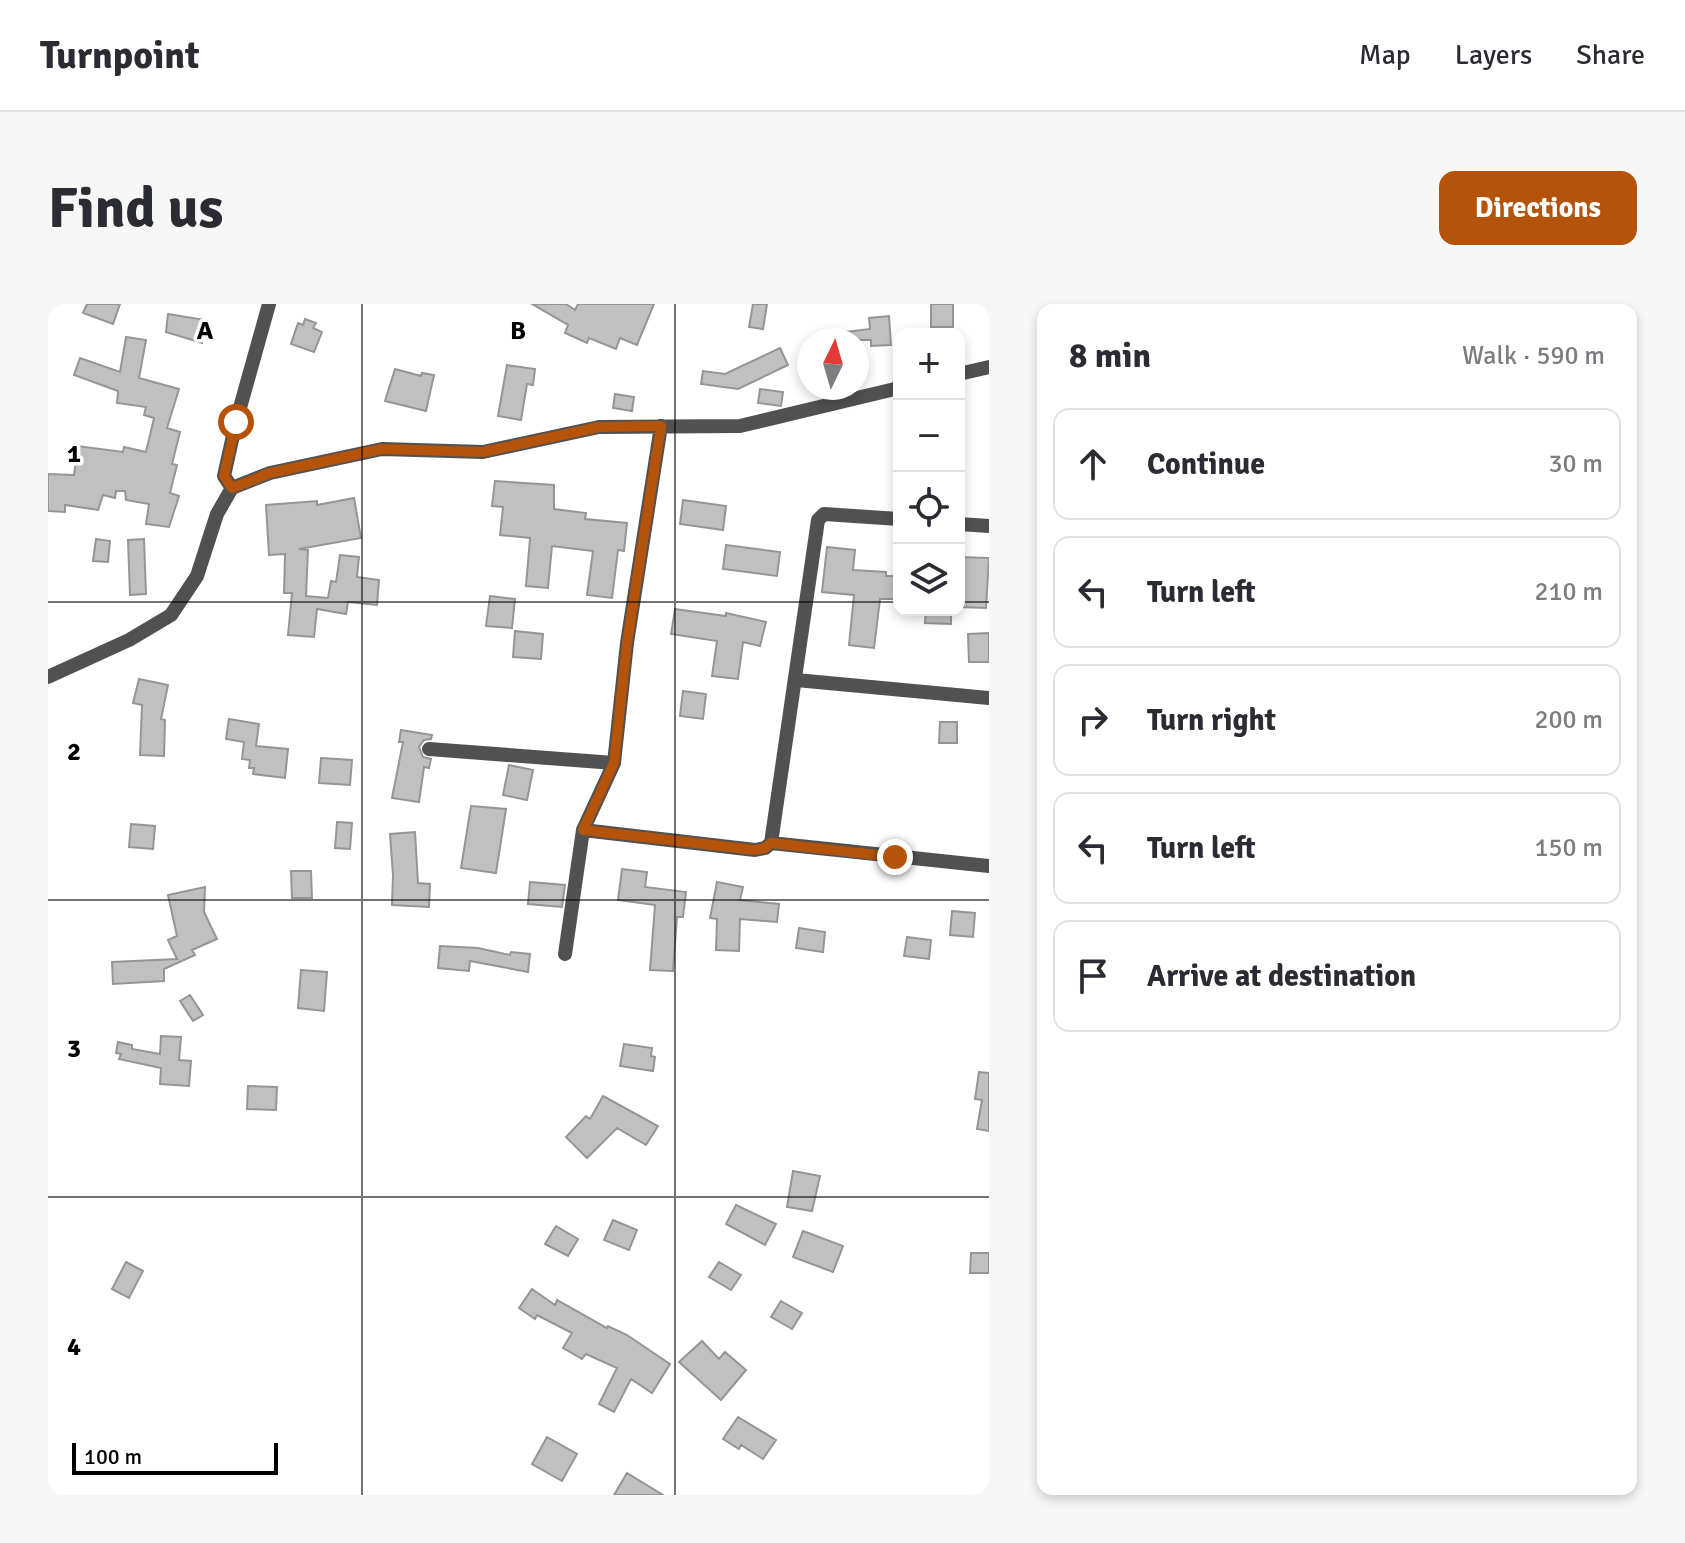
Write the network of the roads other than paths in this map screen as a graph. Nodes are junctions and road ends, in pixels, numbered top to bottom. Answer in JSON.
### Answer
{"nodes":[{"id":1,"x":269,"y":304,"type":"edge"},
{"id":2,"x":989,"y":367,"type":"edge"},
{"id":3,"x":965,"y":373,"type":"edge"},
{"id":4,"x":893,"y":389,"type":"edge"},
{"id":5,"x":661,"y":426,"type":"junction"},
{"id":6,"x":232,"y":488,"type":"junction"},
{"id":7,"x":893,"y":519,"type":"edge"},
{"id":8,"x":965,"y":524,"type":"edge"},
{"id":9,"x":989,"y":526,"type":"edge"},
{"id":10,"x":48,"y":677,"type":"edge"},
{"id":11,"x":796,"y":680,"type":"junction"},
{"id":12,"x":989,"y":698,"type":"edge"},
{"id":13,"x":429,"y":749,"type":"dead end"},
{"id":14,"x":614,"y":763,"type":"junction"},
{"id":15,"x":583,"y":830,"type":"junction"},
{"id":16,"x":771,"y":843,"type":"junction"},
{"id":17,"x":989,"y":866,"type":"edge"},
{"id":18,"x":565,"y":954,"type":"dead end"}],
"edges":[{"from":1,"to":6,"type":"street"},
{"from":2,"to":3,"type":"street"},
{"from":4,"to":5,"type":"street"},
{"from":5,"to":6,"type":"street"},
{"from":5,"to":14,"type":"street"},
{"from":6,"to":10,"type":"street"},
{"from":7,"to":11,"type":"street"},
{"from":8,"to":9,"type":"street"},
{"from":11,"to":12,"type":"street"},
{"from":11,"to":16,"type":"street"},
{"from":13,"to":14,"type":"street"},
{"from":14,"to":15,"type":"street"},
{"from":15,"to":16,"type":"street"},
{"from":15,"to":18,"type":"street"},
{"from":16,"to":17,"type":"street"}]}
